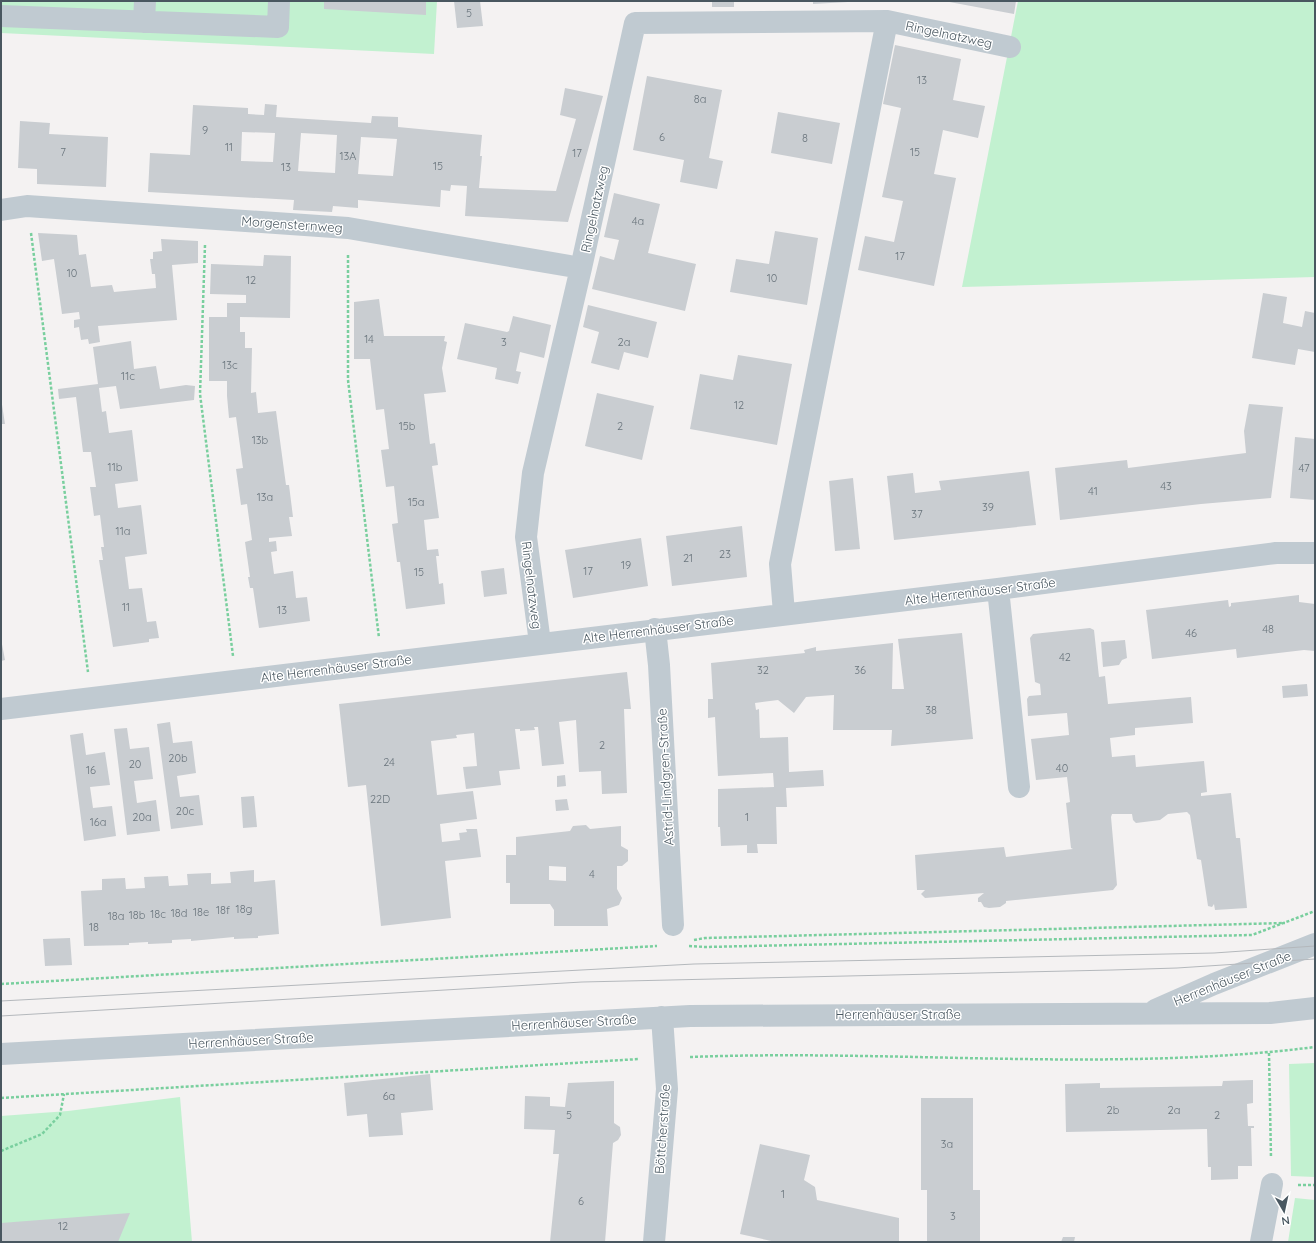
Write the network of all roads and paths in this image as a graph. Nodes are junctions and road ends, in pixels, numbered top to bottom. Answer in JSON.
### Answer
{"nodes":[{"id":1,"x":279,"y":1,"type":"edge"},
{"id":2,"x":144,"y":12,"type":"edge"},
{"id":3,"x":1,"y":16,"type":"edge"},
{"id":4,"x":887,"y":21,"type":"junction"},
{"id":5,"x":1010,"y":47,"type":"dead end"},
{"id":6,"x":27,"y":206,"type":"junction"},
{"id":7,"x":1,"y":210,"type":"edge"},
{"id":8,"x":206,"y":218,"type":"junction"},
{"id":9,"x":348,"y":228,"type":"junction"},
{"id":10,"x":581,"y":268,"type":"junction"},
{"id":11,"x":1315,"y":553,"type":"edge"},
{"id":12,"x":998,"y":589,"type":"junction"},
{"id":13,"x":784,"y":614,"type":"junction"},
{"id":14,"x":655,"y":629,"type":"junction"},
{"id":15,"x":540,"y":643,"type":"junction"},
{"id":16,"x":382,"y":662,"type":"junction"},
{"id":17,"x":236,"y":680,"type":"junction"},
{"id":18,"x":91,"y":698,"type":"junction"},
{"id":19,"x":1,"y":709,"type":"edge"},
{"id":20,"x":1018,"y":787,"type":"dead end"},
{"id":21,"x":1314,"y":911,"type":"edge"},
{"id":22,"x":1285,"y":924,"type":"junction"},
{"id":23,"x":673,"y":925,"type":"dead end"},
{"id":24,"x":690,"y":941,"type":"dead end"},
{"id":25,"x":1315,"y":944,"type":"edge"},
{"id":26,"x":659,"y":945,"type":"dead end"},
{"id":27,"x":682,"y":945,"type":"dead end"},
{"id":28,"x":1,"y":984,"type":"edge"},
{"id":29,"x":1315,"y":1008,"type":"edge"},
{"id":30,"x":1149,"y":1012,"type":"junction"},
{"id":31,"x":662,"y":1017,"type":"junction"},
{"id":32,"x":1269,"y":1053,"type":"dead end"},
{"id":33,"x":1,"y":1054,"type":"edge"},
{"id":34,"x":64,"y":1094,"type":"dead end"},
{"id":35,"x":1,"y":1151,"type":"edge"},
{"id":36,"x":1272,"y":1184,"type":"joint"},
{"id":37,"x":654,"y":1242,"type":"edge"},
{"id":38,"x":1261,"y":1242,"type":"edge"}],
"edges":[{"from":1,"to":2,"type":"street"},
{"from":2,"to":3,"type":"street"},
{"from":4,"to":5,"type":"street","name":"Ringelnatzweg"},
{"from":4,"to":10,"type":"street","name":"Ringelnatzweg"},
{"from":4,"to":13,"type":"street","name":"Ringelnatzweg"},
{"from":6,"to":7,"type":"street","name":"Morgensternweg"},
{"from":6,"to":8,"type":"street","name":"Morgensternweg"},
{"from":6,"to":18,"type":"path"},
{"from":8,"to":9,"type":"street","name":"Morgensternweg"},
{"from":8,"to":17,"type":"path"},
{"from":9,"to":10,"type":"street","name":"Morgensternweg"},
{"from":9,"to":16,"type":"path"},
{"from":10,"to":15,"type":"street","name":"Ringelnatzweg"},
{"from":11,"to":12,"type":"street","name":"Alte Herrenhäuser Straße"},
{"from":12,"to":13,"type":"street","name":"Alte Herrenhäuser Straße"},
{"from":12,"to":20,"type":"street"},
{"from":13,"to":14,"type":"street","name":"Alte Herrenhäuser Straße"},
{"from":14,"to":15,"type":"street","name":"Alte Herrenhäuser Straße"},
{"from":14,"to":23,"type":"street","name":"Astrid-Lindgren-Straße"},
{"from":15,"to":16,"type":"street","name":"Alte Herrenhäuser Straße"},
{"from":16,"to":17,"type":"street","name":"Alte Herrenhäuser Straße"},
{"from":17,"to":18,"type":"street","name":"Alte Herrenhäuser Straße"},
{"from":18,"to":19,"type":"street","name":"Alte Herrenhäuser Straße"},
{"from":21,"to":22,"type":"path"},
{"from":22,"to":24,"type":"path"},
{"from":22,"to":27,"type":"path"},
{"from":25,"to":30,"type":"street","name":"Herrenhäuser Straße"},
{"from":26,"to":28,"type":"path"},
{"from":29,"to":30,"type":"street","name":"Herrenhäuser Straße"},
{"from":30,"to":31,"type":"street","name":"Herrenhäuser Straße"},
{"from":31,"to":33,"type":"street","name":"Herrenhäuser Straße"},
{"from":31,"to":37,"type":"street","name":"Böttcherstraße"},
{"from":32,"to":36,"type":"path"},
{"from":34,"to":35,"type":"path"},
{"from":36,"to":38,"type":"street"}]}
